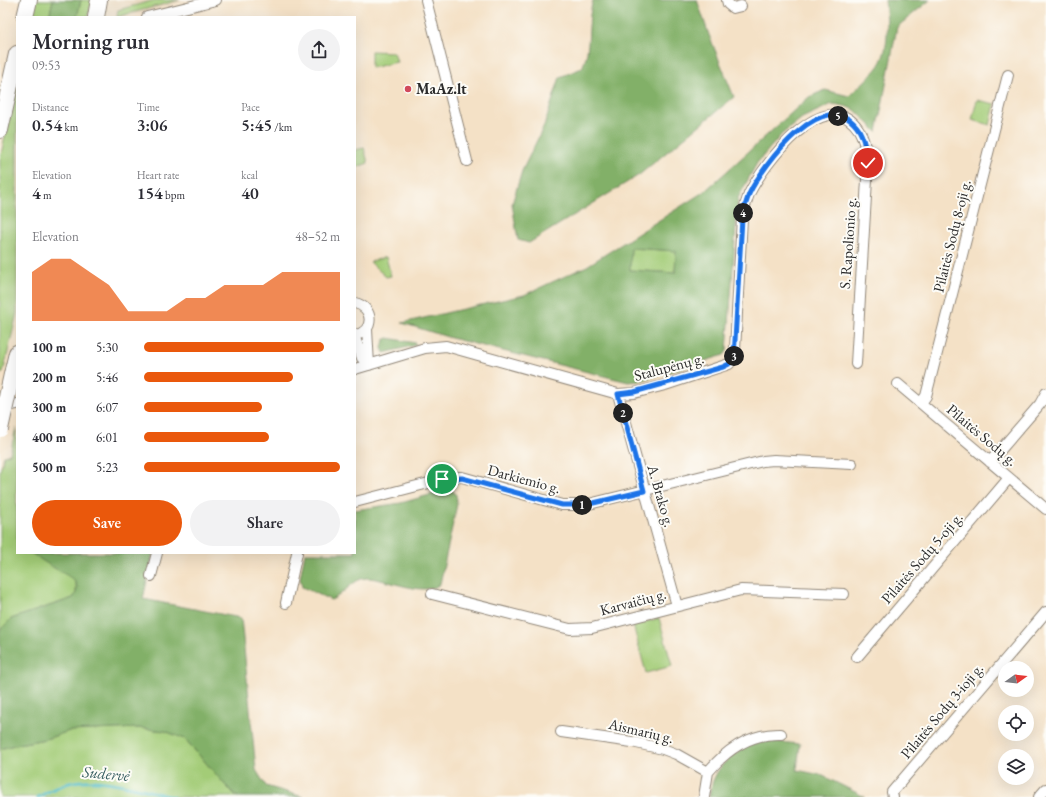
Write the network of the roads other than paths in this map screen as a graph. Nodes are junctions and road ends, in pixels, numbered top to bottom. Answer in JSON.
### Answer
{"nodes":[{"id":1,"x":29,"y":0,"type":"edge"},
{"id":2,"x":99,"y":0,"type":"edge"},
{"id":3,"x":216,"y":0,"type":"edge"},
{"id":4,"x":426,"y":0,"type":"edge"},
{"id":5,"x":727,"y":0,"type":"edge"},
{"id":6,"x":741,"y":6,"type":"dead end"},
{"id":7,"x":26,"y":16,"type":"edge"},
{"id":8,"x":96,"y":16,"type":"edge"},
{"id":9,"x":151,"y":16,"type":"edge"},
{"id":10,"x":16,"y":58,"type":"edge"},
{"id":11,"x":1008,"y":75,"type":"dead end"},
{"id":12,"x":2,"y":107,"type":"edge"},
{"id":13,"x":834,"y":114,"type":"joint"},
{"id":14,"x":0,"y":130,"type":"edge"},
{"id":15,"x":467,"y":161,"type":"dead end"},
{"id":16,"x":360,"y":305,"type":"edge"},
{"id":17,"x":367,"y":329,"type":"junction"},
{"id":18,"x":356,"y":335,"type":"edge"},
{"id":19,"x":356,"y":341,"type":"edge"},
{"id":20,"x":16,"y":357,"type":"edge"},
{"id":21,"x":856,"y":364,"type":"dead end"},
{"id":22,"x":369,"y":365,"type":"junction"},
{"id":23,"x":356,"y":368,"type":"edge"},
{"id":24,"x":898,"y":384,"type":"dead end"},
{"id":25,"x":618,"y":394,"type":"junction"},
{"id":26,"x":1046,"y":394,"type":"edge"},
{"id":27,"x":921,"y":403,"type":"junction"},
{"id":28,"x":16,"y":404,"type":"edge"},
{"id":29,"x":0,"y":408,"type":"edge"},
{"id":30,"x":0,"y":429,"type":"edge"},
{"id":31,"x":990,"y":462,"type":"junction"},
{"id":32,"x":852,"y":464,"type":"dead end"},
{"id":33,"x":1009,"y":478,"type":"junction"},
{"id":34,"x":644,"y":491,"type":"junction"},
{"id":35,"x":356,"y":502,"type":"edge"},
{"id":36,"x":1046,"y":509,"type":"edge"},
{"id":37,"x":157,"y":554,"type":"edge"},
{"id":38,"x":297,"y":554,"type":"edge"},
{"id":39,"x":151,"y":576,"type":"dead end"},
{"id":40,"x":432,"y":594,"type":"dead end"},
{"id":41,"x":844,"y":594,"type":"dead end"},
{"id":42,"x":286,"y":603,"type":"dead end"},
{"id":43,"x":677,"y":606,"type":"junction"},
{"id":44,"x":1046,"y":612,"type":"edge"},
{"id":45,"x":857,"y":657,"type":"dead end"},
{"id":46,"x":561,"y":732,"type":"dead end"},
{"id":47,"x":781,"y":734,"type":"dead end"},
{"id":48,"x":708,"y":772,"type":"junction"},
{"id":49,"x":1046,"y":789,"type":"edge"},
{"id":50,"x":893,"y":795,"type":"edge"},
{"id":51,"x":704,"y":797,"type":"edge"},
{"id":52,"x":1039,"y":797,"type":"edge"}],
"edges":[{"from":1,"to":7,"type":"main road"},
{"from":2,"to":8,"type":"main road"},
{"from":3,"to":9,"type":"street"},
{"from":4,"to":15,"type":"street"},
{"from":5,"to":6,"type":"street"},
{"from":10,"to":12,"type":"main road"},
{"from":11,"to":27,"type":"street","name":"Pilaitės Sodų 8-oji g."},
{"from":12,"to":14,"type":"main road"},
{"from":13,"to":21,"type":"street","name":"S. Rapolionio g."},
{"from":13,"to":25,"type":"street","name":"Stalupėnų g."},
{"from":16,"to":17,"type":"street"},
{"from":17,"to":18,"type":"street"},
{"from":17,"to":22,"type":"street"},
{"from":19,"to":22,"type":"street"},
{"from":20,"to":30,"type":"main road","bridge":true},
{"from":22,"to":23,"type":"street","name":"Stalupėnų g."},
{"from":22,"to":25,"type":"street","name":"Stalupėnų g."},
{"from":24,"to":27,"type":"street","name":"Pilaitės Sodų g."},
{"from":25,"to":34,"type":"street","name":"A. Brako g."},
{"from":26,"to":31,"type":"street"},
{"from":27,"to":31,"type":"street","name":"Pilaitės Sodų g."},
{"from":28,"to":29,"type":"street"},
{"from":31,"to":33,"type":"street","name":"Pilaitės Sodų g."},
{"from":32,"to":34,"type":"street","name":"Darkiemio g."},
{"from":33,"to":36,"type":"street","name":"Pilaitės Sodų g."},
{"from":33,"to":45,"type":"street","name":"Pilaitės Sodų 5-oji g."},
{"from":34,"to":35,"type":"street","name":"Darkiemio g."},
{"from":34,"to":43,"type":"street","name":"A. Brako g."},
{"from":37,"to":39,"type":"street"},
{"from":38,"to":42,"type":"street"},
{"from":40,"to":43,"type":"street","name":"Karvaičių g."},
{"from":41,"to":43,"type":"street","name":"Karvaičių g."},
{"from":44,"to":50,"type":"street","name":"Pilaitės Sodų 3-ioji g."},
{"from":46,"to":48,"type":"street","name":"Aismarių g."},
{"from":47,"to":48,"type":"street"},
{"from":48,"to":51,"type":"street"},
{"from":49,"to":52,"type":"street"}]}
